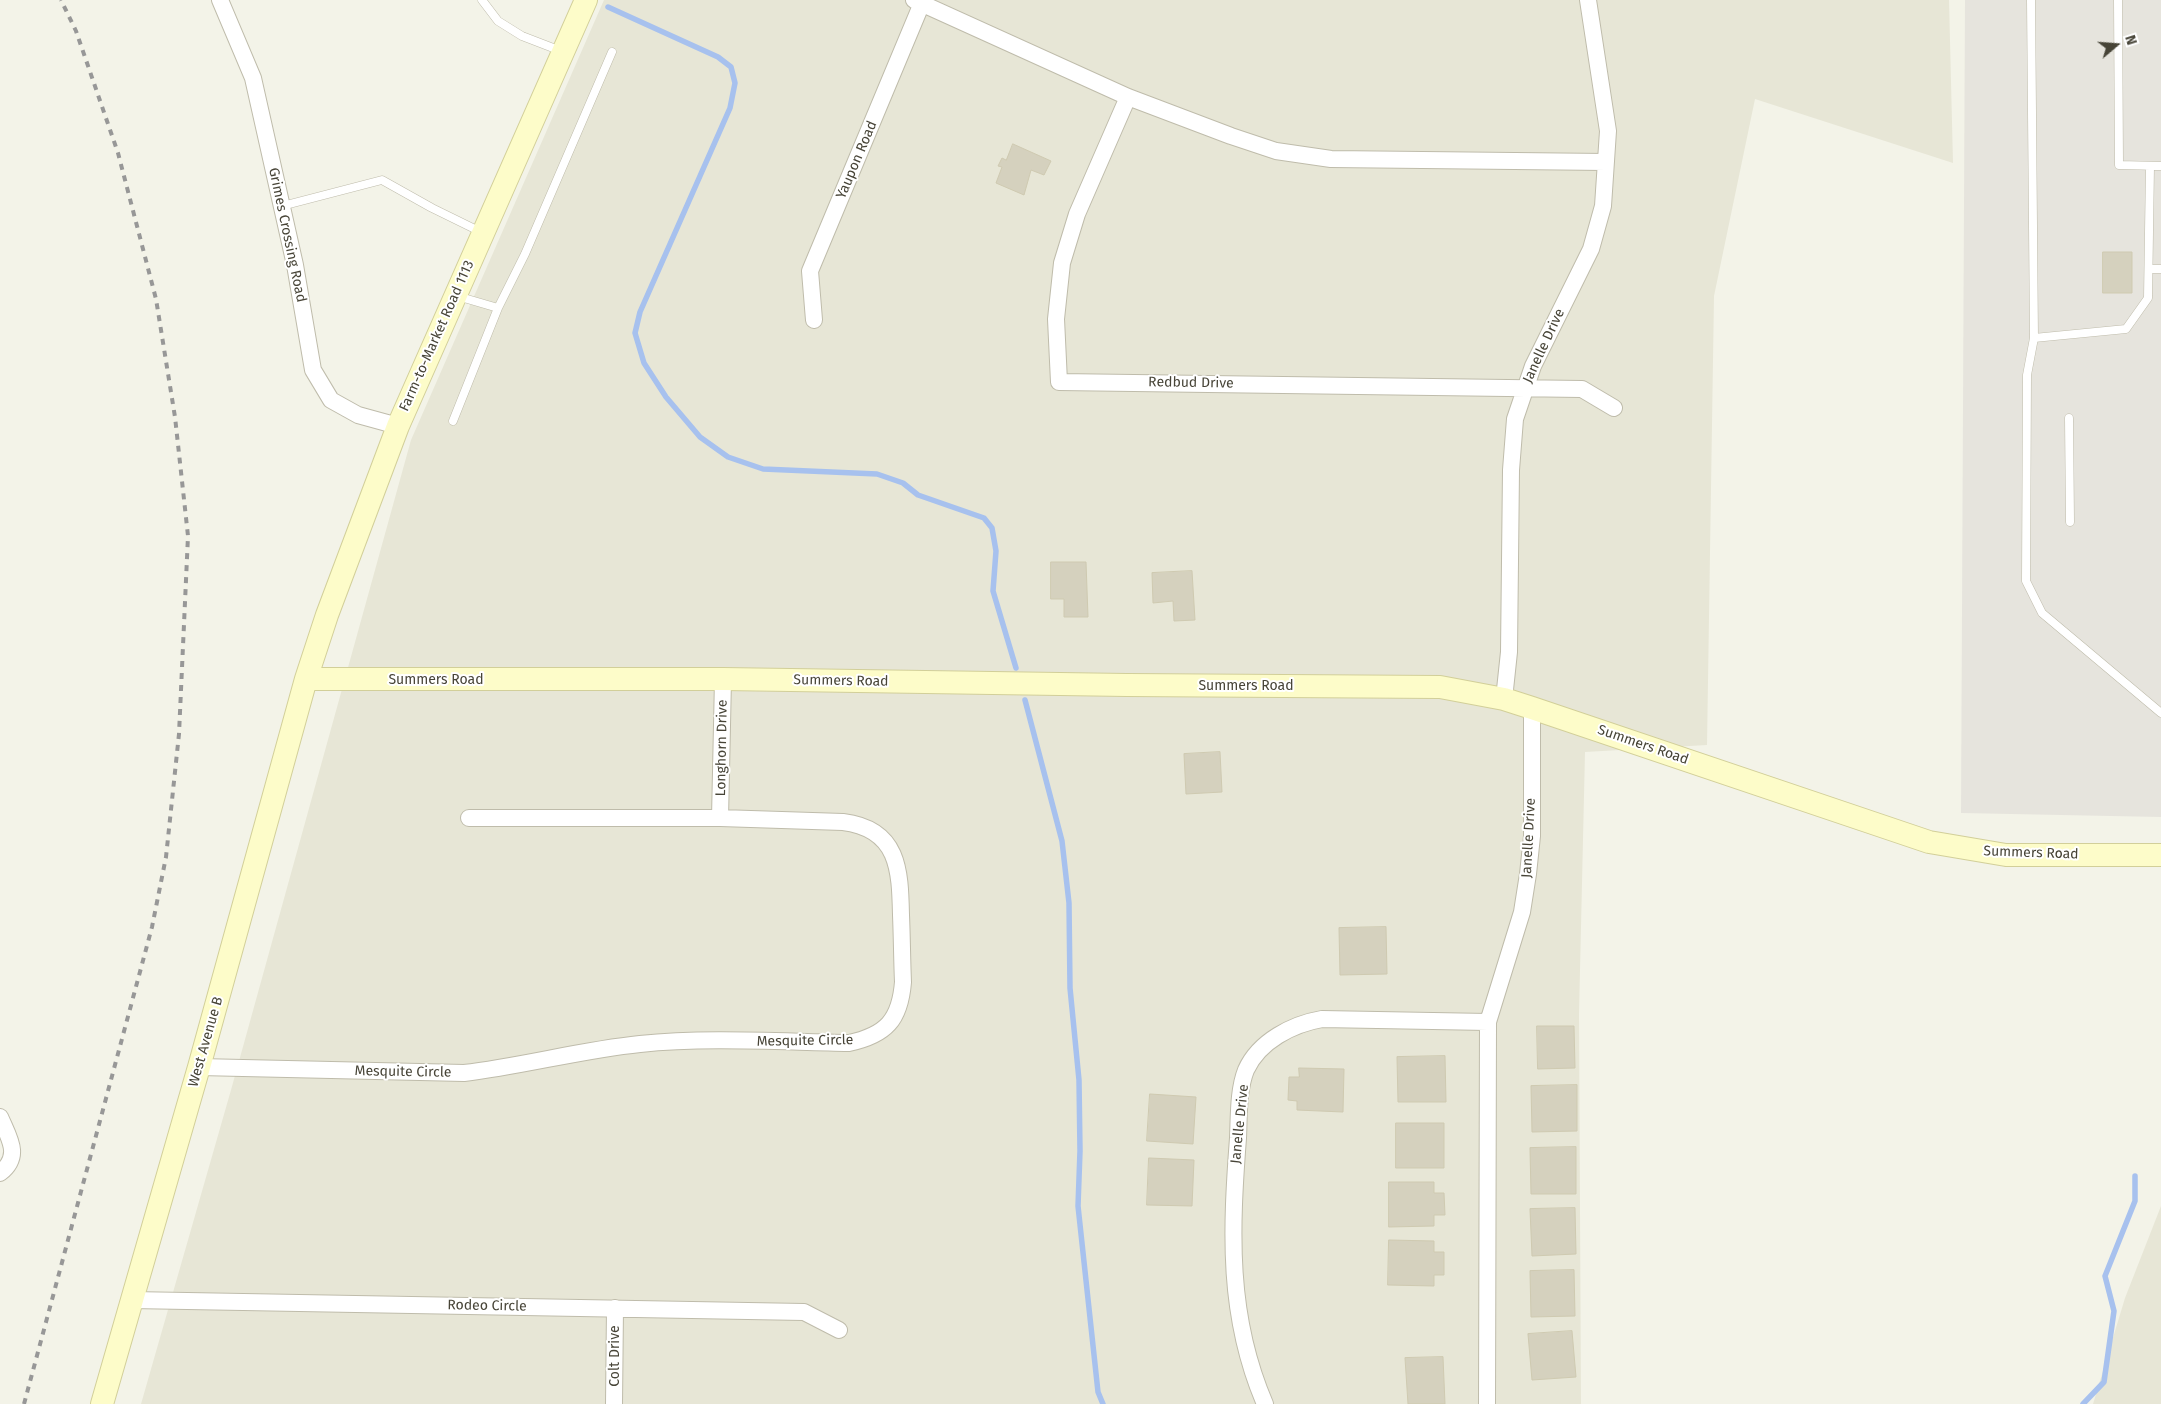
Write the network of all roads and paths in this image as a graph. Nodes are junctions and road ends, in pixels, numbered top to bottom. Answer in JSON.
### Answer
{"nodes":[{"id":1,"x":220,"y":0,"type":"edge"},
{"id":2,"x":482,"y":0,"type":"edge"},
{"id":3,"x":586,"y":0,"type":"edge"},
{"id":4,"x":1588,"y":0,"type":"edge"},
{"id":5,"x":2030,"y":0,"type":"edge"},
{"id":6,"x":2118,"y":0,"type":"edge"},
{"id":7,"x":918,"y":2,"type":"edge"},
{"id":8,"x":563,"y":52,"type":"junction"},
{"id":9,"x":612,"y":52,"type":"dead end"},
{"id":10,"x":1128,"y":97,"type":"junction"},
{"id":11,"x":1606,"y":162,"type":"junction"},
{"id":12,"x":2150,"y":166,"type":"junction"},
{"id":13,"x":2161,"y":166,"type":"edge"},
{"id":14,"x":282,"y":206,"type":"junction"},
{"id":15,"x":483,"y":233,"type":"junction"},
{"id":16,"x":2149,"y":269,"type":"junction"},
{"id":17,"x":2161,"y":269,"type":"edge"},
{"id":18,"x":455,"y":296,"type":"junction"},
{"id":19,"x":498,"y":308,"type":"junction"},
{"id":20,"x":814,"y":320,"type":"dead end"},
{"id":21,"x":2034,"y":338,"type":"junction"},
{"id":22,"x":1524,"y":388,"type":"junction"},
{"id":23,"x":1614,"y":408,"type":"dead end"},
{"id":24,"x":2069,"y":418,"type":"dead end"},
{"id":25,"x":453,"y":421,"type":"dead end"},
{"id":26,"x":398,"y":426,"type":"junction"},
{"id":27,"x":2070,"y":522,"type":"dead end"},
{"id":28,"x":306,"y":679,"type":"junction"},
{"id":29,"x":723,"y":679,"type":"junction"},
{"id":30,"x":1504,"y":699,"type":"junction"},
{"id":31,"x":1532,"y":708,"type":"junction"},
{"id":32,"x":2161,"y":713,"type":"edge"},
{"id":33,"x":469,"y":818,"type":"dead end"},
{"id":34,"x":720,"y":818,"type":"junction"},
{"id":35,"x":2161,"y":855,"type":"edge"},
{"id":36,"x":1488,"y":1022,"type":"junction"},
{"id":37,"x":199,"y":1067,"type":"junction"},
{"id":38,"x":0,"y":1117,"type":"edge"},
{"id":39,"x":0,"y":1173,"type":"edge"},
{"id":40,"x":131,"y":1300,"type":"junction"},
{"id":41,"x":615,"y":1308,"type":"junction"},
{"id":42,"x":838,"y":1330,"type":"dead end"},
{"id":43,"x":102,"y":1404,"type":"edge"},
{"id":44,"x":614,"y":1404,"type":"edge"},
{"id":45,"x":1264,"y":1404,"type":"edge"},
{"id":46,"x":1487,"y":1404,"type":"edge"}],
"edges":[{"from":1,"to":14,"type":"street","name":"Grimes Crossing Road"},
{"from":2,"to":8,"type":"lane"},
{"from":3,"to":8,"type":"street","name":"Farm-to-Market Road 1113"},
{"from":4,"to":11,"type":"street","name":"Janelle Drive"},
{"from":5,"to":21,"type":"lane"},
{"from":6,"to":12,"type":"lane"},
{"from":7,"to":10,"type":"street"},
{"from":7,"to":20,"type":"street","name":"Yaupon Road"},
{"from":8,"to":15,"type":"street","name":"Farm-to-Market Road 1113"},
{"from":9,"to":19,"type":"lane"},
{"from":10,"to":11,"type":"street"},
{"from":10,"to":22,"type":"street","name":"Redbud Drive"},
{"from":11,"to":22,"type":"street","name":"Janelle Drive"},
{"from":12,"to":13,"type":"lane"},
{"from":12,"to":16,"type":"lane"},
{"from":14,"to":15,"type":"lane"},
{"from":14,"to":26,"type":"street","name":"Grimes Crossing Road"},
{"from":15,"to":18,"type":"street","name":"Farm-to-Market Road 1113"},
{"from":16,"to":17,"type":"lane"},
{"from":16,"to":21,"type":"lane"},
{"from":18,"to":19,"type":"lane"},
{"from":18,"to":26,"type":"street","name":"Farm-to-Market Road 1113"},
{"from":19,"to":25,"type":"lane"},
{"from":21,"to":32,"type":"lane"},
{"from":22,"to":23,"type":"street","name":"Redbud Drive"},
{"from":22,"to":30,"type":"street","name":"Janelle Drive"},
{"from":24,"to":27,"type":"lane"},
{"from":26,"to":28,"type":"street","name":"Farm-to-Market Road 1113"},
{"from":28,"to":29,"type":"street","name":"Summers Road"},
{"from":28,"to":37,"type":"street","name":"West Avenue B"},
{"from":29,"to":30,"type":"street","name":"Summers Road"},
{"from":29,"to":34,"type":"street","name":"Longhorn Drive"},
{"from":30,"to":31,"type":"street","name":"Summers Road"},
{"from":31,"to":35,"type":"street","name":"Summers Road"},
{"from":31,"to":36,"type":"street","name":"Janelle Drive"},
{"from":33,"to":34,"type":"street","name":"Mesquite Circle"},
{"from":34,"to":37,"type":"street","name":"Mesquite Circle"},
{"from":36,"to":45,"type":"street","name":"Janelle Drive"},
{"from":36,"to":46,"type":"street","name":"Janelle Drive"},
{"from":37,"to":40,"type":"street","name":"West Avenue B"},
{"from":38,"to":39,"type":"street"},
{"from":40,"to":41,"type":"street","name":"Rodeo Circle"},
{"from":40,"to":43,"type":"street","name":"West Avenue B"},
{"from":41,"to":42,"type":"street","name":"Rodeo Circle"},
{"from":41,"to":44,"type":"street","name":"Colt Drive"}]}
